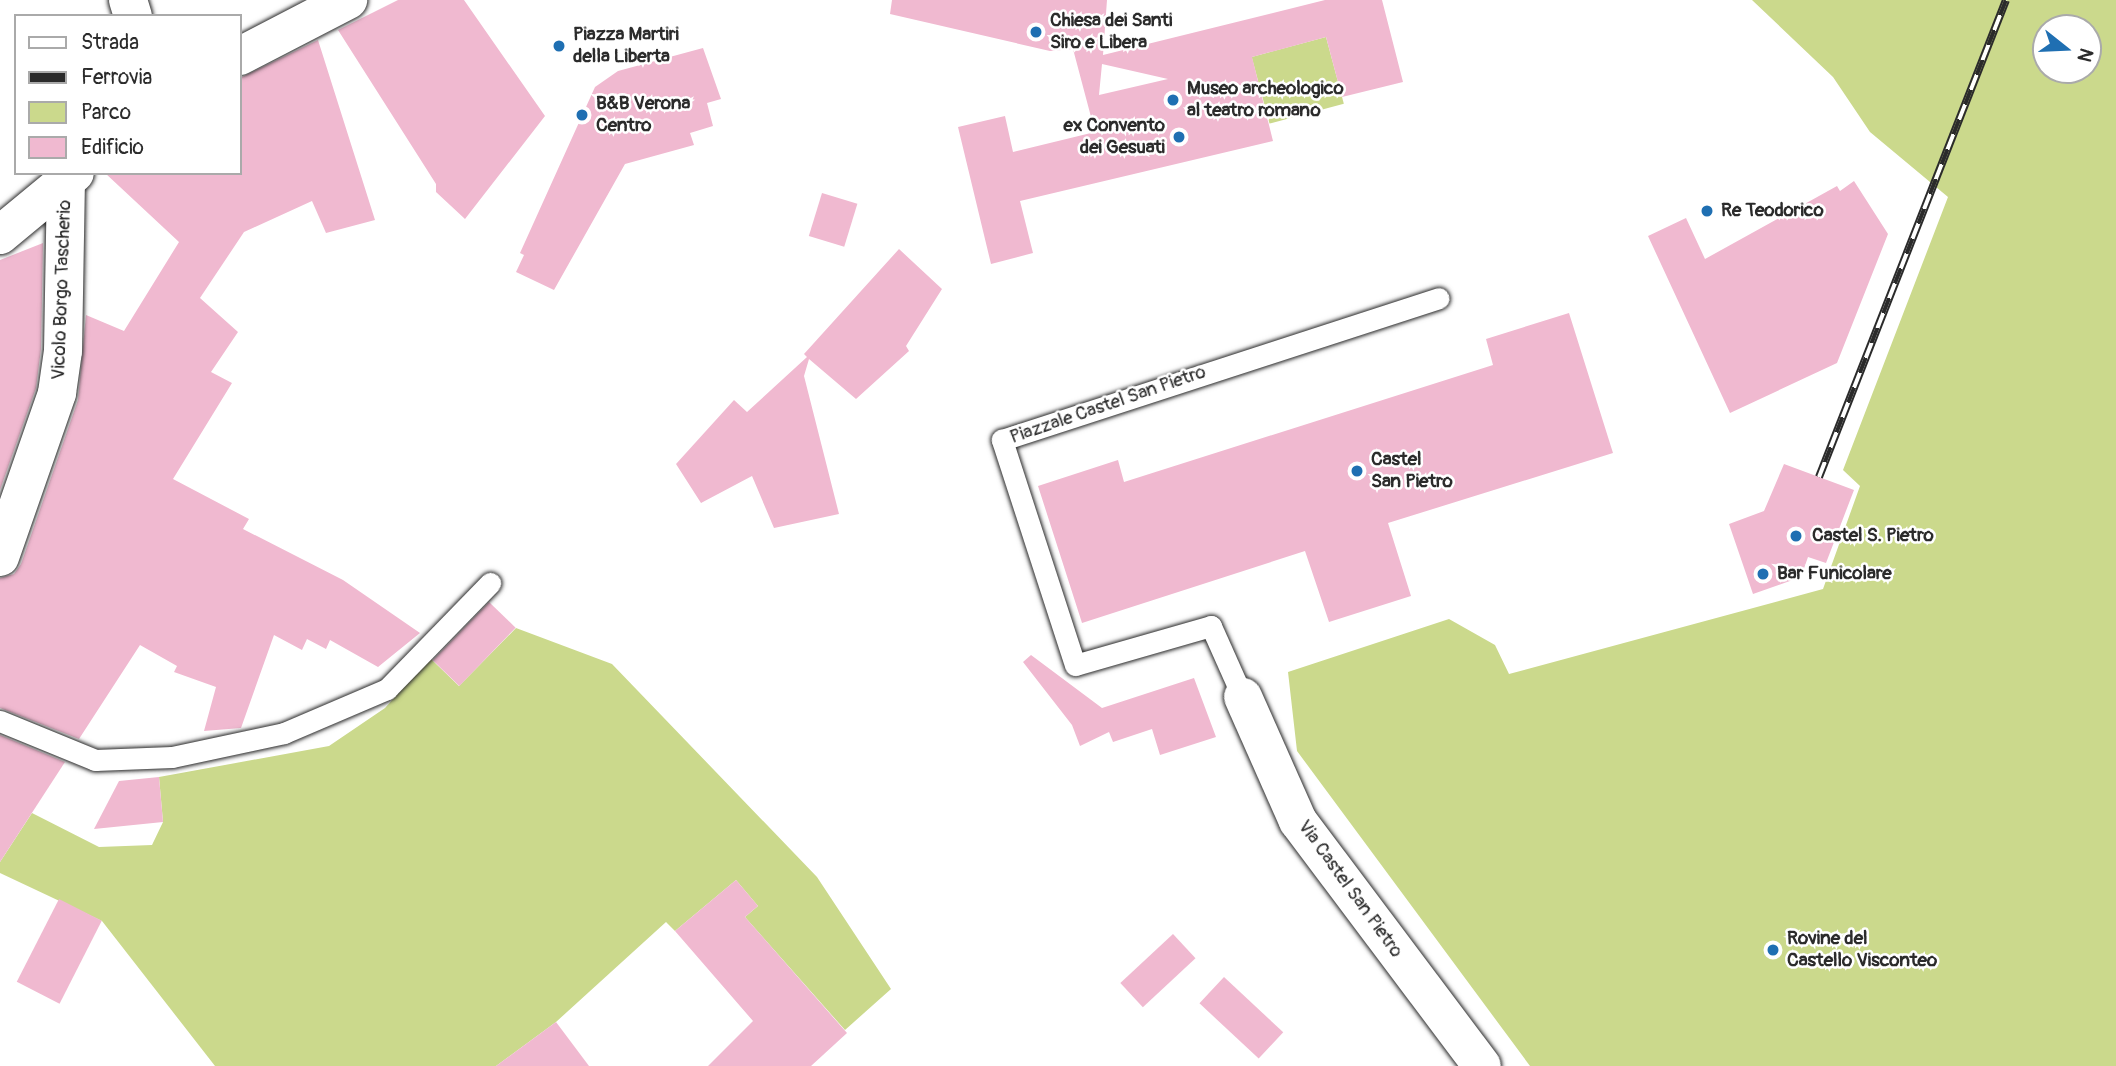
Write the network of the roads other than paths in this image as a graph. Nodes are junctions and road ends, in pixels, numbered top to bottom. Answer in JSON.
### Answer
{"nodes":[{"id":1,"x":348,"y":0,"type":"edge"},
{"id":2,"x":242,"y":56,"type":"edge"},
{"id":3,"x":70,"y":177,"type":"edge"},
{"id":4,"x":0,"y":235,"type":"edge"},
{"id":5,"x":1438,"y":298,"type":"dead end"},
{"id":6,"x":0,"y":557,"type":"edge"},
{"id":7,"x":490,"y":583,"type":"dead end"},
{"id":8,"x":1241,"y":693,"type":"joint"},
{"id":9,"x":0,"y":721,"type":"edge"},
{"id":10,"x":1482,"y":1066,"type":"edge"}],
"edges":[{"from":1,"to":2,"type":"street"},
{"from":3,"to":4,"type":"street"},
{"from":3,"to":6,"type":"street","name":"Vicolo Borgo Tascherio"},
{"from":5,"to":8,"type":"lane","name":"Piazzale Castel San Pietro"},
{"from":7,"to":9,"type":"lane"},
{"from":8,"to":10,"type":"street","name":"Via Castel San Pietro"}]}
